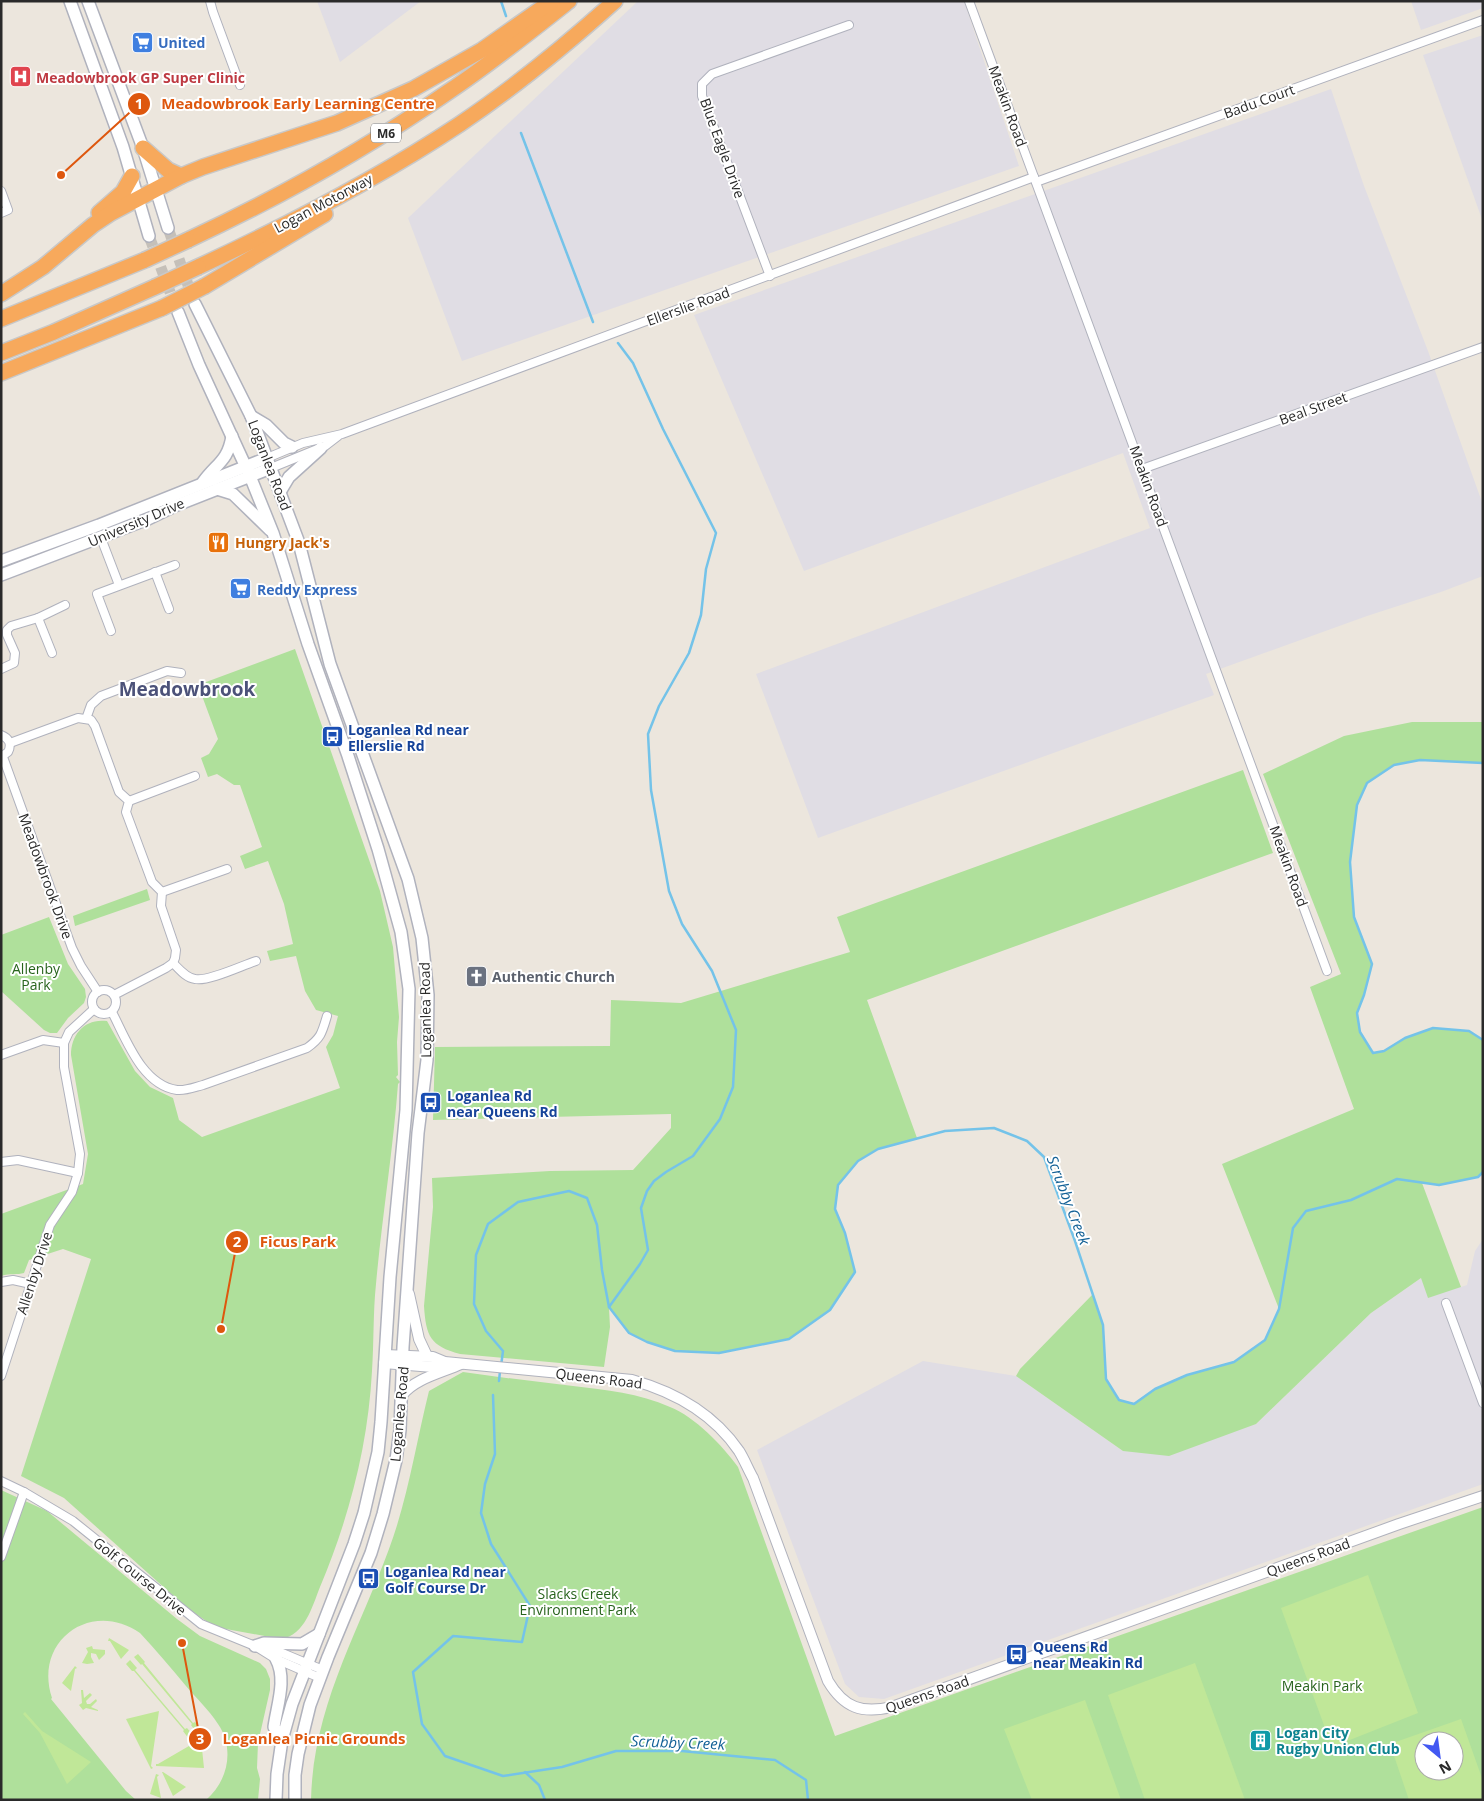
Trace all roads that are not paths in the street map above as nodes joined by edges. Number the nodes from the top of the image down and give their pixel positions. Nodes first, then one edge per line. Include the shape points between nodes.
1 (70, 1) edge
2 (88, 1) edge
3 (210, 1) edge
4 (552, 1) edge
5 (569, 1) edge
6 (614, 1) edge
7 (969, 1) edge
8 (1483, 20) edge
9 (848, 25) dead end
10 (240, 85) dead end
11 (143, 148) junction
12 (132, 176) junction
13 (181, 176) junction
14 (1035, 180) junction
15 (360, 184) junction
16 (157, 189) junction
17 (1, 191) edge
18 (139, 199) junction
19 (1, 213) edge
20 (93, 225) junction
21 (168, 228) tunnel mouth
22 (150, 236) tunnel mouth
23 (770, 276) junction
24 (1, 294) edge
25 (195, 304) tunnel mouth
26 (178, 312) tunnel mouth
27 (1, 319) edge
28 (1483, 347) edge
29 (1, 353) edge
30 (1, 373) edge
31 (251, 416) junction
32 (342, 434) junction
33 (232, 435) junction
34 (292, 447) junction
35 (321, 448) junction
36 (269, 463) junction
37 (1142, 469) junction
38 (248, 471) junction
39 (202, 483) junction
40 (218, 489) junction
41 (280, 492) junction
42 (273, 533) junction
43 (101, 538) junction
44 (1, 561) edge
45 (175, 565) dead end
46 (154, 572) junction
47 (1, 575) edge
48 (119, 585) junction
49 (65, 605) dead end
50 (169, 609) dead end
51 (38, 618) junction
52 (111, 631) dead end
53 (52, 653) dead end
54 (1, 669) edge
55 (181, 673) dead end
56 (86, 718) junction
57 (1, 735) edge
58 (10, 743) junction
59 (2, 757) edge
60 (195, 776) dead end
61 (129, 801) junction
62 (227, 869) dead end
63 (162, 892) junction
64 (256, 961) dead end
65 (173, 963) junction
66 (1327, 971) dead end
67 (98, 992) junction
68 (114, 995) junction
69 (94, 1009) junction
70 (112, 1012) junction
71 (326, 1016) dead end
72 (64, 1043) junction
73 (1, 1054) edge
74 (1, 1162) edge
75 (78, 1173) junction
76 (1, 1282) edge
77 (30, 1284) junction
78 (408, 1290) junction
79 (1446, 1303) dead end
80 (427, 1356) junction
81 (385, 1359) junction
82 (403, 1360) junction
83 (445, 1362) junction
84 (462, 1364) junction
85 (1, 1376) edge
86 (402, 1395) junction
87 (1483, 1403) edge
88 (1, 1481) edge
89 (24, 1492) junction
90 (1483, 1496) edge
91 (1, 1557) edge
92 (319, 1634) junction
93 (259, 1647) junction
94 (276, 1659) junction
95 (306, 1668) junction
96 (321, 1674) junction
97 (282, 1740) junction
98 (276, 1800) edge
99 (295, 1800) edge

1 - 12 main road
2 - 11 main road
3 - 10 street
4 - 13 highway via 482,50 413,89 336,123
5 - 27 highway, Logan Motorway / M6, bridge via 486,65 399,124 291,188 145,260
6 - 15 highway, Logan Motorway / M6 via 540,65 477,112
7 - 14 street, Meakin Road
8 - 14 street, Badu Court
9 - 23 street, Blue Eagle Drive via 712,74 702,84 702,96
11 - 13 highway via 168,170
11 - 16 main road
12 - 18 main road
12 - 20 highway via 122,192 98,214
13 - 16 highway
14 - 23 street, Ellerslie Road
14 - 37 street, Meakin Road
15 - 29 highway, Logan Motorway / M6, bridge via 198,267
15 - 30 highway, bridge via 334,208 205,286 162,308
16 - 18 highway
16 - 21 main road
17 - 19 street via 8,210
18 - 20 highway
18 - 22 main road
20 - 24 highway via 44,267
23 - 32 street, Ellerslie Road
25 - 31 main road, Loganlea Road
26 - 33 main road, Loganlea Road
28 - 37 street, Beal Street
31 - 34 main road
31 - 36 main road, Loganlea Road
32 - 34 street, Ellerslie Road
32 - 35 street, Ellerslie Road
33 - 38 main road, Loganlea Road
33 - 39 main road via 226,457
34 - 36 street, Ellerslie Road
35 - 36 street, Ellerslie Road
35 - 41 main road via 289,477
36 - 38 main road, University Drive
36 - 41 main road, Loganlea Road
37 - 66 street, Meakin Road
38 - 39 main road, University Drive
38 - 40 main road, University Drive
38 - 42 main road, Loganlea Road
39 - 44 main road, University Drive
40 - 42 main road via 233,494
40 - 43 main road, University Drive
41 - 78 main road, Loganlea Road via 299,543 330,664 406,871 422,938 429,1036 418,1133
42 - 81 main road, Loganlea Road via 375,840 406,960 408,1076
43 - 47 main road, University Drive
43 - 48 street
45 - 46 street
46 - 48 street
46 - 50 street
48 - 52 street via 97,594
49 - 51 street
51 - 53 street
51 - 54 street via 7,630 16,658 14,663
55 - 56 street via 167,671 101,696 91,705
56 - 58 street
56 - 61 street via 95,726 119,792
57 - 58 street
58 - 59 street, Meadowbrook Drive via 8,752
59 - 67 street, Meadowbrook Drive via 72,948
60 - 61 street
61 - 63 street via 126,812 152,882
62 - 63 street
63 - 65 street via 161,906 176,950
64 - 65 street via 205,979 186,975
65 - 68 street
67 - 68 street via 105,990
67 - 69 street via 92,1002
68 - 70 street via 117,1002
69 - 70 street via 104,1015
69 - 72 street via 69,1032
70 - 71 street via 142,1068 163,1085 177,1090 188,1090 307,1048 317,1041
72 - 73 street via 43,1040
72 - 75 street, Allenby Drive via 64,1067 80,1154
74 - 75 street via 18,1160
75 - 77 street, Allenby Drive via 72,1192 50,1225
76 - 77 street via 13,1280
77 - 85 street, Allenby Drive
78 - 80 street via 418,1335
78 - 82 main road, Loganlea Road
79 - 87 street
80 - 82 street, Queens Road
80 - 83 street, Queens Road
81 - 82 street, Queens Road
81 - 92 main road, Loganlea Road via 382,1422 373,1479 354,1544
82 - 83 street, Queens Road via 433,1367
82 - 86 main road, Loganlea Road
83 - 84 street, Queens Road
84 - 86 street via 417,1382
84 - 90 street, Queens Road via 632,1380 657,1387 704,1413 723,1430 753,1478 828,1682 844,1701 865,1710 892,1707
86 - 96 main road, Loganlea Road via 396,1460 384,1514 372,1553
88 - 89 street, Golf Course Drive
89 - 91 street
89 - 93 street, Golf Course Drive via 73,1521 201,1624
92 - 93 main road via 302,1644 264,1643
92 - 95 main road, Loganlea Road
93 - 94 street, Golf Course Drive
93 - 95 street, Golf Course Drive via 275,1650
94 - 95 street, Golf Course Drive
94 - 97 main road via 281,1674 274,1727
95 - 96 street, Golf Course Drive
95 - 97 main road, Loganlea Road
96 - 99 main road, Loganlea Road via 303,1730 295,1774
97 - 98 main road, Loganlea Road

